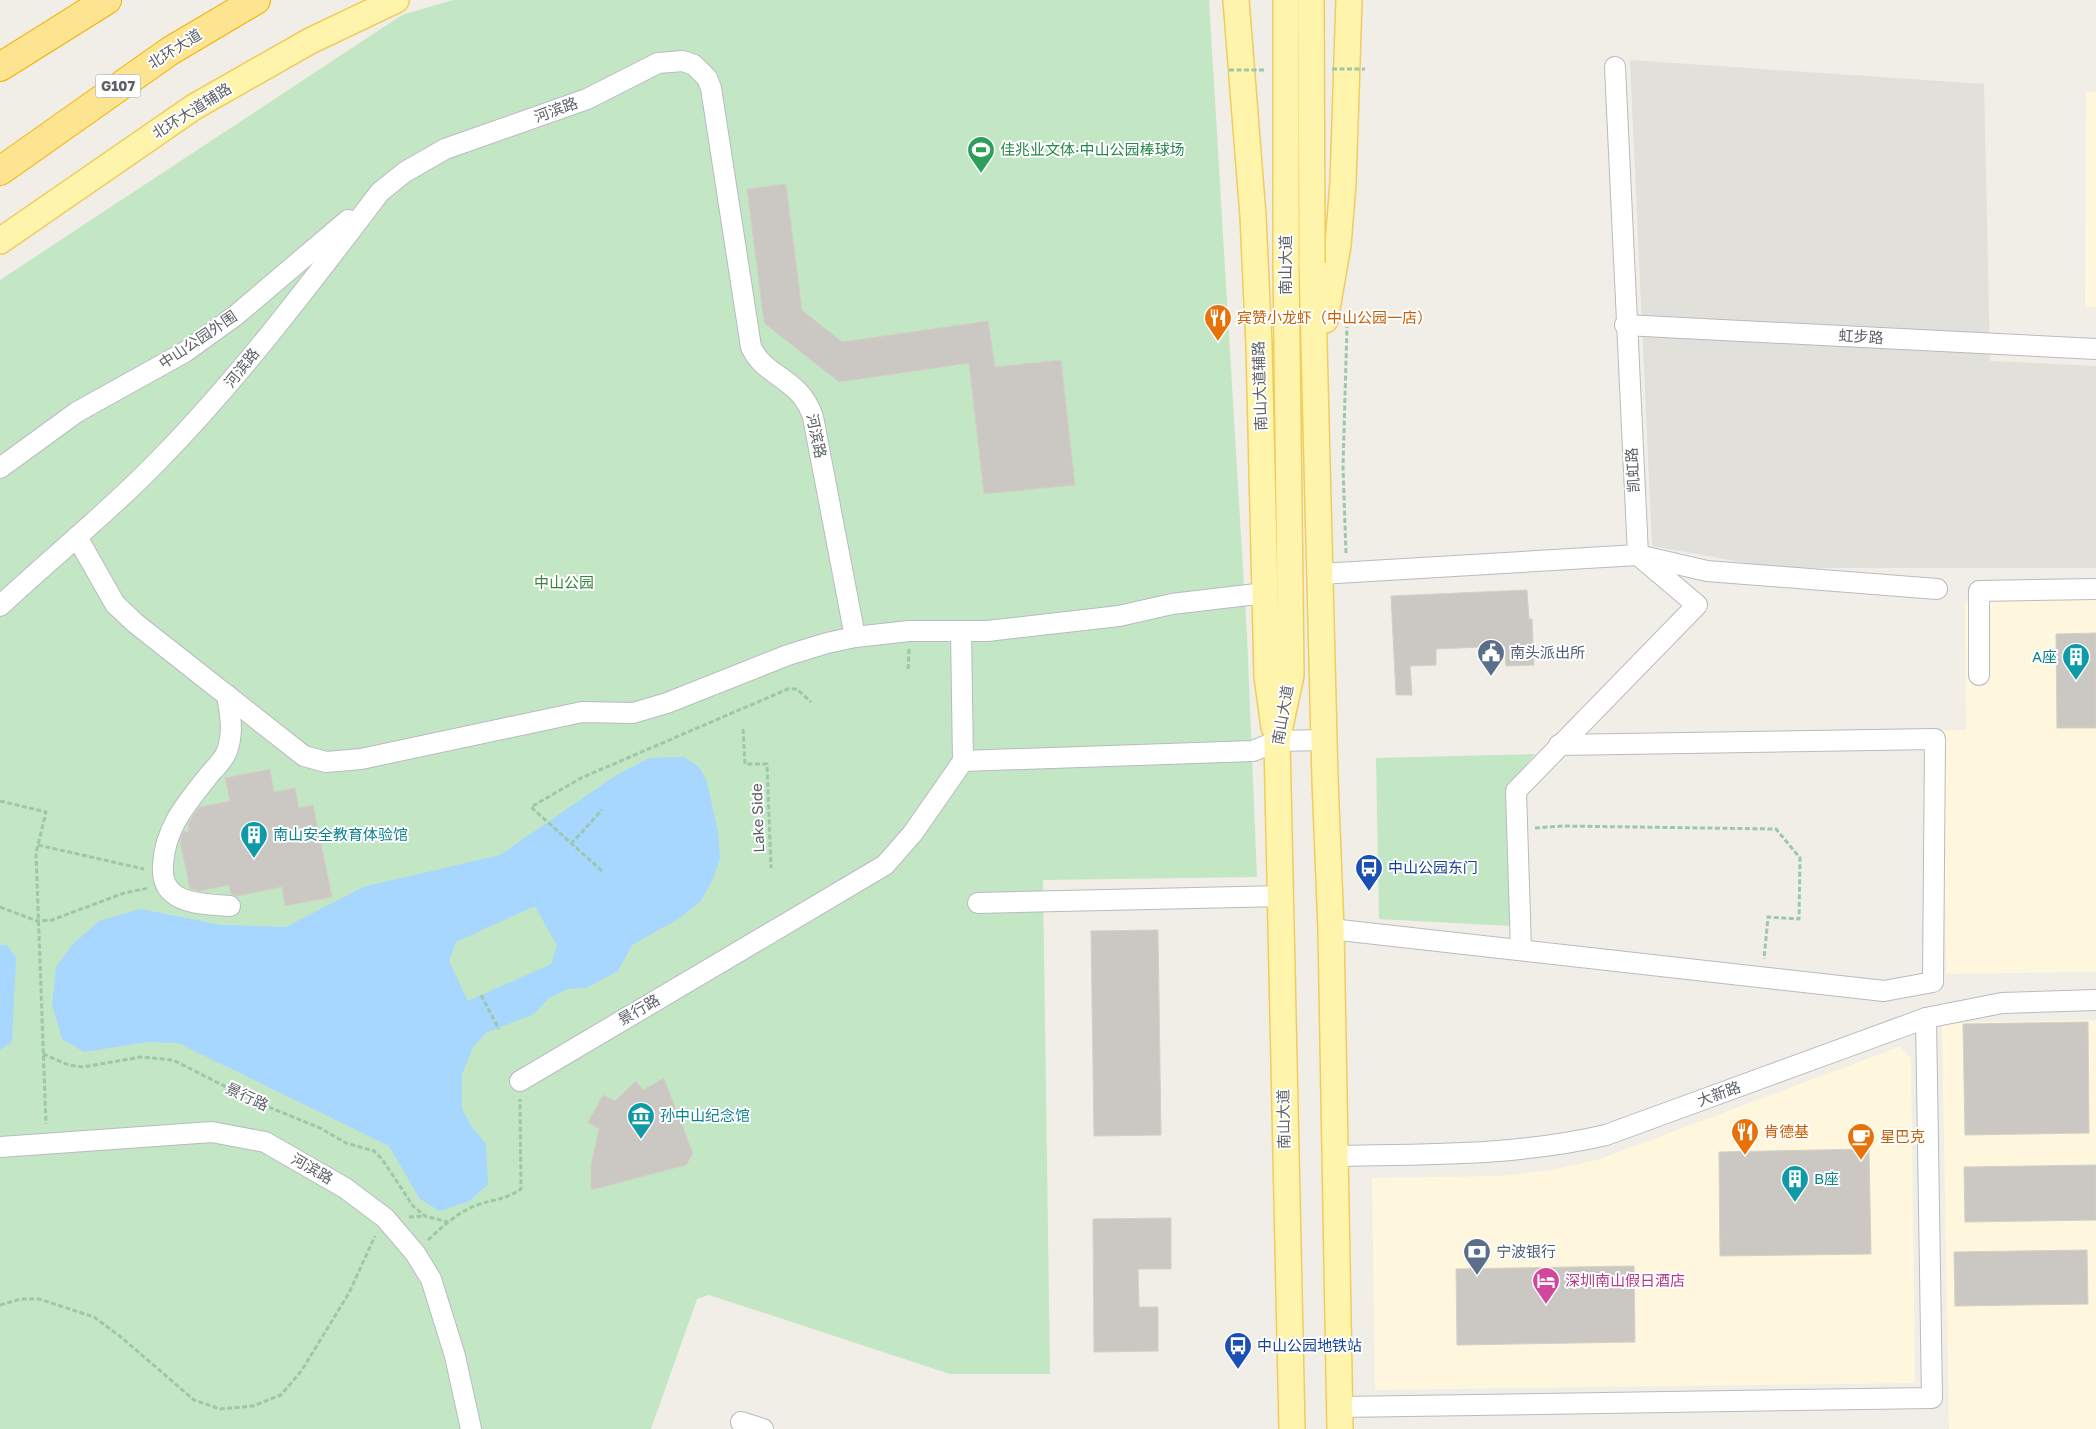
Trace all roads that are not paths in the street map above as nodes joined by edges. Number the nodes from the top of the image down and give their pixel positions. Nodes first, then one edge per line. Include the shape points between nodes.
1 (107, 0) edge
2 (275, 0) edge
3 (396, 0) edge
4 (1236, 0) edge
5 (1286, 0) edge
6 (1311, 0) edge
7 (1349, 0) edge
8 (249, 4) edge
9 (0, 67) edge
10 (1615, 67) dead end
11 (0, 171) edge
12 (380, 192) junction
13 (0, 241) edge
14 (1625, 325) junction
15 (2096, 349) edge
16 (1315, 376) junction
17 (1287, 377) junction
18 (0, 468) edge
19 (76, 537) junction
20 (1638, 555) junction
21 (1320, 574) junction
22 (1937, 589) dead end
23 (2096, 589) edge
24 (1264, 593) junction
25 (0, 606) edge
26 (960, 631) junction
27 (855, 637) junction
28 (1979, 675) dead end
29 (227, 695) junction
30 (1324, 740) junction
31 (1276, 741) junction
32 (1559, 745) junction
33 (963, 761) junction
34 (1278, 896) junction
35 (978, 903) dead end
36 (230, 906) dead end
37 (1331, 929) junction
38 (1521, 950) junction
39 (2096, 1000) edge
40 (1926, 1018) junction
41 (520, 1081) road end
42 (0, 1147) edge
43 (1335, 1156) junction
44 (1340, 1418) edge
45 (741, 1422) dead end
46 (471, 1429) edge
47 (763, 1429) edge
48 (1292, 1429) edge

1 - 9 highway
2 - 8 highway, 北环大道
3 - 13 main road, 北环大道辅路 via 310,41 194,107
4 - 24 main road, 南山大道辅路 via 1259,346
5 - 17 main road, 南山大道, bridge
6 - 16 main road, 南山大道, bridge
7 - 16 main road via 1338,244
8 - 11 highway, 北环大道 / G107 via 170,51
10 - 14 street, 凯虹路
12 - 18 street, 中山公园外围 via 235,316 184,352 77,412
12 - 19 street, 河滨路 via 229,385 158,461
12 - 27 street, 河滨路 via 405,172 445,149 587,99 658,63 683,61 701,70 711,88 751,347 761,362 800,392 809,407
14 - 15 street, 虹步路
14 - 20 street, 凯虹路
16 - 17 main road
16 - 21 main road, 南山大道
17 - 31 main road, 南山大道 via 1291,675
19 - 25 street, 河滨路
19 - 29 street via 115,604
20 - 21 street
20 - 22 street via 1707,572
20 - 32 street via 1697,605
21 - 30 main road, 南山大道
23 - 28 street via 1979,590
24 - 26 street via 1172,604 1119,616 987,631
24 - 31 main road, 南山大道辅路 via 1267,676
26 - 27 street via 909,631
26 - 33 street
27 - 29 street via 788,655 667,703 633,713 582,712 361,759 326,762 304,756
29 - 36 street via 232,730 227,753 176,817 167,838 164,879 173,896 194,903
30 - 31 street
30 - 37 main road, 南山大道
31 - 33 street via 1252,751
31 - 34 main road, 南山大道
32 - 38 street via 1516,791
32 - 38 street via 1935,738 1933,982 1884,991
33 - 41 street, 景行路 via 885,866
34 - 35 street
34 - 48 main road, 南山大道
37 - 38 street
37 - 43 main road, 南山大道
39 - 40 street, 大新路 via 2002,1003
40 - 43 street, 大新路 via 1606,1135 1526,1150
40 - 44 street via 1932,1398
42 - 46 street, 河滨路 via 212,1132 265,1142 345,1188 385,1218 415,1252 431,1279 444,1317
43 - 44 main road, 南山大道
45 - 47 street

